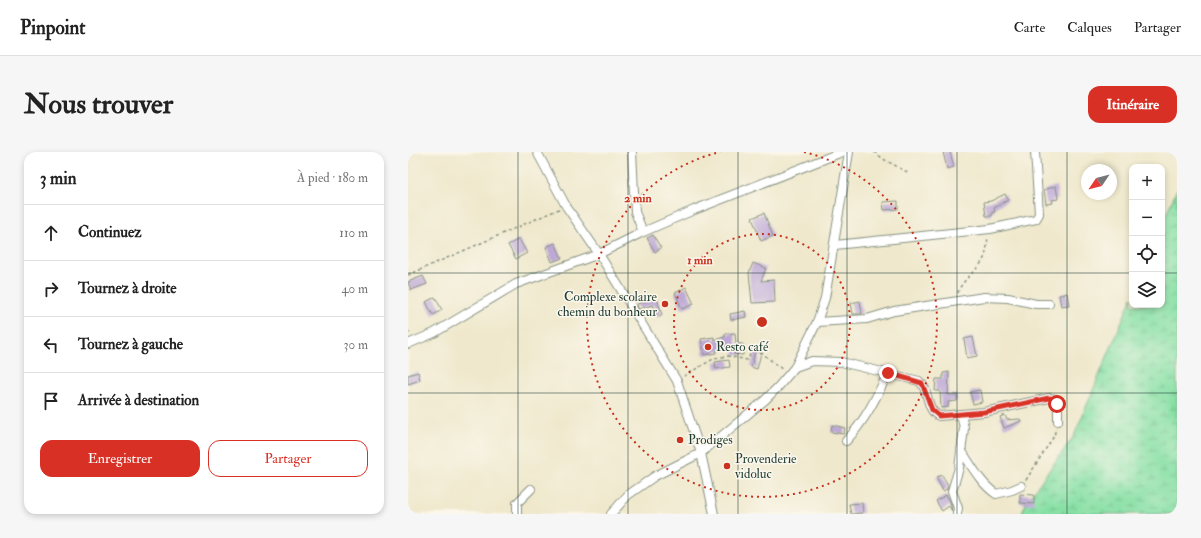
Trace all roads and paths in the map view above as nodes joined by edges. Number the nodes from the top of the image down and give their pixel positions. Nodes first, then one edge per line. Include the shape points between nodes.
1 (537, 152) edge
2 (632, 152) edge
3 (842, 152) edge
4 (849, 152) edge
5 (874, 152) edge
6 (1035, 152) edge
7 (909, 173) dead end
8 (566, 206) junction
9 (990, 229) junction
10 (643, 232) junction
11 (835, 245) junction
12 (599, 254) junction
13 (408, 275) edge
14 (956, 302) junction
15 (1049, 304) dead end
16 (817, 322) junction
17 (408, 344) edge
18 (795, 367) junction
19 (888, 373) junction
20 (788, 375) junction
21 (677, 381) junction
22 (961, 414) junction
23 (1058, 421) joint
24 (846, 441) dead end
25 (961, 450) junction
26 (701, 453) junction
27 (1021, 486) joint
28 (531, 489) dead end
29 (517, 514) edge
30 (611, 514) edge
31 (714, 514) edge
32 (957, 514) edge

1 - 8 street
2 - 10 street via 634,212
3 - 10 street
4 - 11 street
5 - 7 path
6 - 9 street via 1038,217
8 - 12 street
8 - 13 path
9 - 11 street
9 - 14 path via 985,256 972,275 959,287
10 - 12 street
11 - 16 street via 825,298
12 - 17 street via 516,284 434,333
12 - 21 street
14 - 15 street via 996,297
14 - 16 street via 894,311 867,319
16 - 18 street
18 - 19 street via 812,361 841,362
18 - 20 street
19 - 22 street via 922,383 935,414
19 - 24 street via 867,413
20 - 21 path via 754,348 747,360 729,356 715,358
20 - 26 street via 765,400
21 - 26 street
22 - 23 street via 984,412 1049,398 1055,399 1057,404
22 - 25 street via 964,428
23 - 27 path via 1054,436 1033,472
25 - 27 street via 980,479 996,494
25 - 32 street via 952,491 958,508
26 - 30 street via 655,476 628,495
26 - 31 street
28 - 29 street via 517,502

